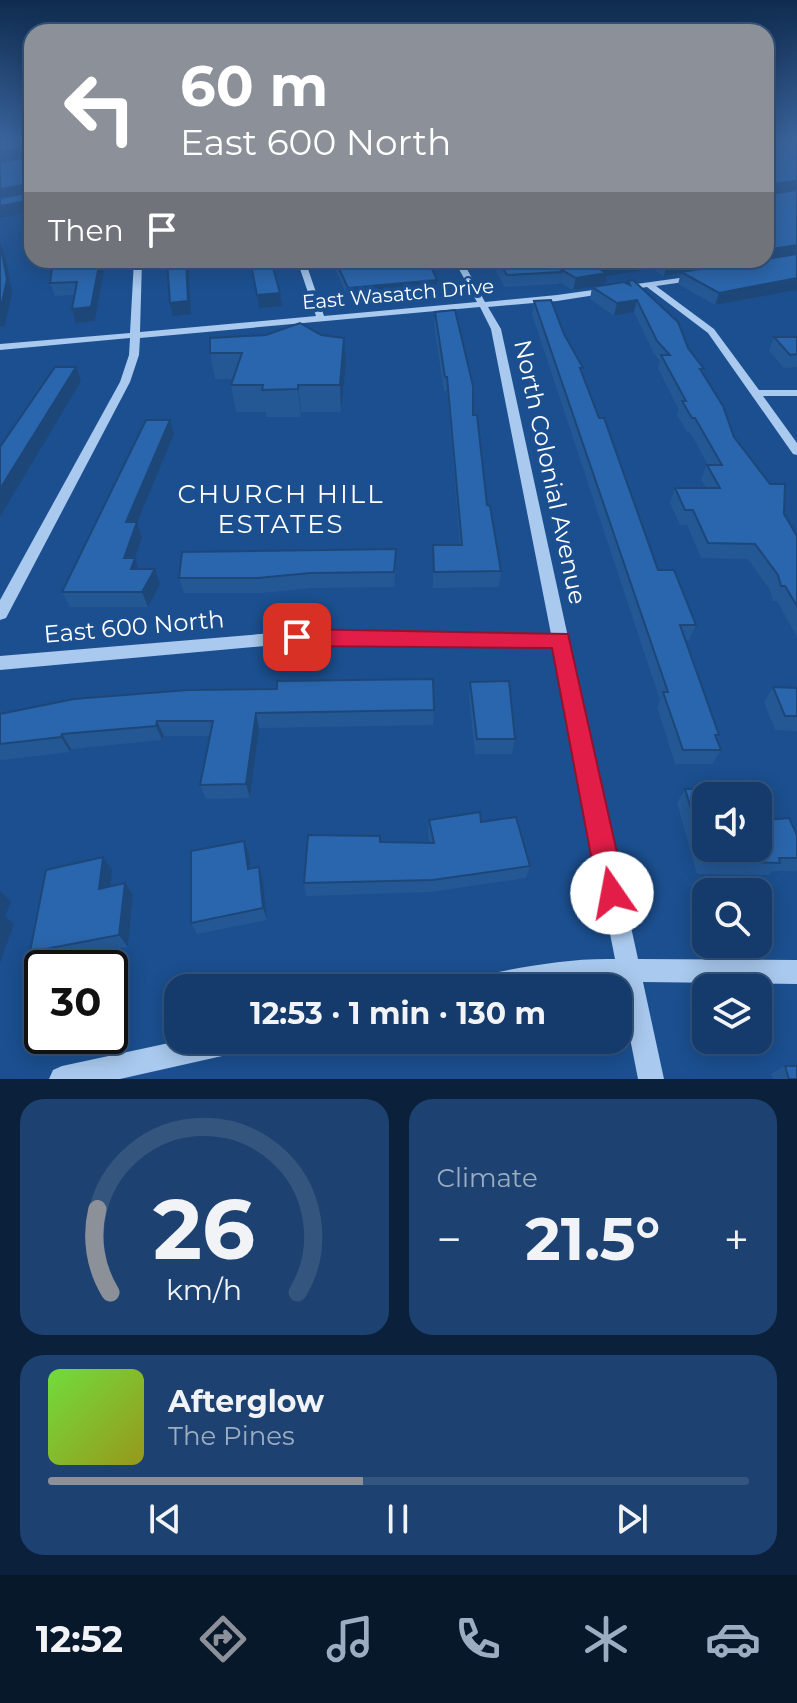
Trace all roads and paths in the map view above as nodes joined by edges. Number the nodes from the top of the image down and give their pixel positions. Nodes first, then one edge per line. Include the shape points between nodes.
1 (138, 268) edge
2 (304, 268) edge
3 (463, 268) edge
4 (709, 275) edge
5 (649, 285) junction
6 (484, 304) junction
7 (321, 319) junction
8 (135, 335) junction
9 (0, 347) edge
10 (757, 393) junction
11 (797, 393) edge
12 (797, 451) edge
13 (0, 614) edge
14 (561, 640) junction
15 (0, 663) edge
16 (629, 971) junction
17 (797, 972) edge
18 (550, 974) edge
19 (184, 1054) edge
20 (99, 1075) edge
21 (62, 1079) edge
22 (651, 1079) edge

1 - 8 street
2 - 7 street
3 - 6 street, North Colonial Avenue
4 - 5 street, East Wasatch Drive
5 - 6 street, East Wasatch Drive
5 - 10 street via 711,331
6 - 7 street, East Wasatch Drive
6 - 14 street, North Colonial Avenue via 496,329
7 - 8 street, East Wasatch Drive
8 - 9 street, East Wasatch Drive
8 - 13 street via 125,382
10 - 11 street
10 - 12 street
14 - 15 street, East 600 North via 297,637
14 - 16 street, North Colonial Avenue
16 - 17 street
16 - 18 street
16 - 22 street, North Colonial Avenue
19 - 20 street
20 - 21 street

